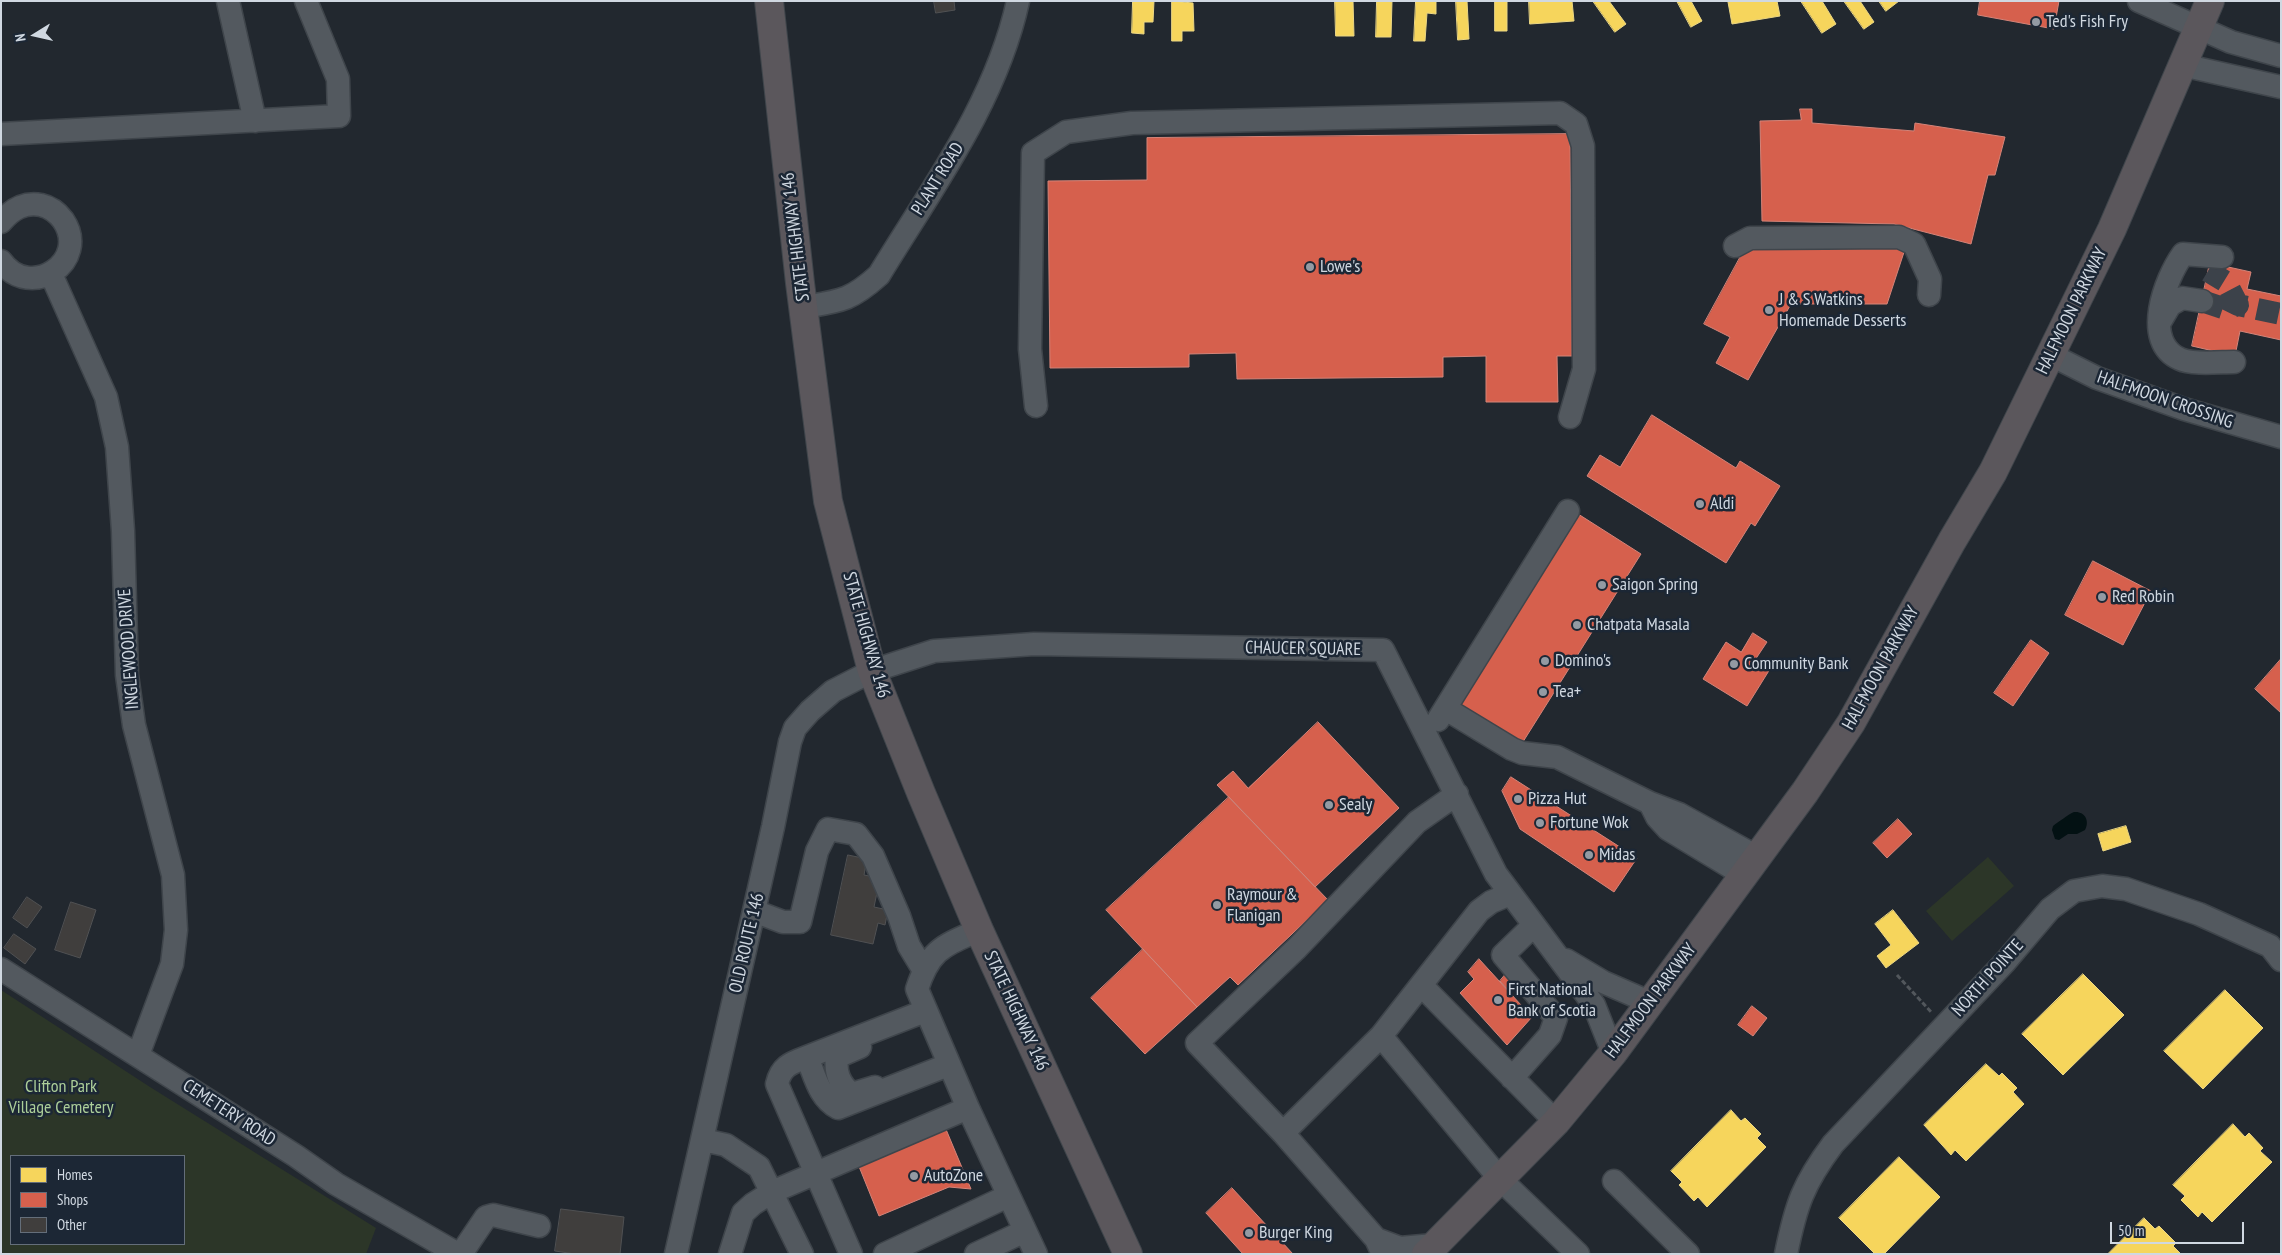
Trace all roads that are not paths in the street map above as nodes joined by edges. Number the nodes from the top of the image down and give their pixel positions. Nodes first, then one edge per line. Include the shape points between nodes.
1 (228, 1) edge
2 (306, 1) edge
3 (769, 1) edge
4 (1018, 1) edge
5 (2138, 1) edge
6 (2210, 1) edge
7 (2199, 28) junction
8 (2281, 56) edge
9 (2182, 65) junction
10 (2281, 87) edge
11 (255, 121) junction
12 (1, 134) edge
13 (1, 222) edge
14 (1735, 246) dead end
15 (1, 261) edge
16 (51, 274) junction
17 (2209, 279) junction
18 (1929, 295) dead end
19 (804, 307) junction
20 (2158, 325) junction
21 (2051, 355) junction
22 (2234, 362) dead end
23 (1036, 406) dead end
24 (1570, 418) dead end
25 (2281, 437) edge
26 (1568, 510) dead end
27 (872, 671) junction
28 (1446, 709) junction
29 (1427, 736) junction
30 (1457, 794) junction
31 (1751, 866) junction
32 (1510, 894) junction
33 (754, 911) junction
34 (1534, 926) junction
35 (979, 930) junction
36 (1559, 956) junction
37 (2281, 960) edge
38 (1, 969) edge
39 (923, 969) junction
40 (1421, 985) junction
41 (1649, 1002) junction
42 (919, 1013) junction
43 (1381, 1036) junction
44 (1613, 1054) junction
45 (138, 1055) junction
46 (807, 1057) junction
47 (942, 1068) junction
48 (1512, 1078) junction
49 (968, 1108) junction
50 (1556, 1122) junction
51 (1283, 1133) junction
52 (702, 1140) junction
53 (815, 1173) junction
54 (1500, 1179) junction
55 (1614, 1182) dead end
56 (772, 1192) junction
57 (1008, 1196) junction
58 (539, 1226) dead end
59 (1025, 1231) junction
60 (1379, 1246) edge
61 (1430, 1250) edge
62 (460, 1254) edge
63 (676, 1254) edge
64 (730, 1254) edge
65 (802, 1254) edge
66 (851, 1254) edge
67 (885, 1254) edge
68 (976, 1254) edge
69 (1036, 1254) edge
70 (1128, 1254) edge
71 (1578, 1254) edge
72 (1688, 1254) edge
73 (1786, 1254) edge

1 - 11 street
2 - 11 street via 338,79 339,116
3 - 19 main road, STATE HIGHWAY 146
4 - 19 street, PLANT ROAD via 996,74 964,138 879,275 861,292 842,300
5 - 7 street
6 - 7 main road, HALFMOON PARKWAY
7 - 8 street via 2231,42
7 - 9 main road, HALFMOON PARKWAY
9 - 10 street
9 - 21 main road, HALFMOON PARKWAY via 2112,229
11 - 12 street
13 - 16 street via 20,206 34,204 59,214 70,239 62,265
14 - 18 street via 1750,238 1899,237 1914,244 1930,279
15 - 16 street via 12,272 25,278
16 - 45 street, INGLEWOOD DRIVE via 106,397 117,446 127,675 134,726 173,875 176,930 172,964
17 - 20 street via 2170,305
17 - 20 street via 2185,269 2179,273 2168,291
17 - 20 street via 2183,254 2174,266
19 - 27 main road, STATE HIGHWAY 146 via 828,501
20 - 22 street via 2170,353 2182,360
21 - 25 street, HALFMOON CROSSING via 2106,381 2184,409
21 - 31 main road, HALFMOON PARKWAY via 1993,472 1850,723
23 - 24 street via 1030,349 1033,153 1066,132 1132,123 1560,113 1576,124 1582,146 1584,368
26 - 28 street
27 - 29 street, CHAUCER SQUARE via 934,651 1034,644 1383,650
27 - 33 street, OLD ROUTE 146 via 833,691 795,728
27 - 35 main road, STATE HIGHWAY 146
28 - 29 street
28 - 31 street via 1512,749 1557,757 1650,804 1679,814
29 - 30 street, CHAUCER SQUARE
30 - 32 street, CHAUCER SQUARE via 1496,874
30 - 51 street via 1417,822 1297,948 1197,1043
31 - 41 main road, HALFMOON PARKWAY
32 - 34 street, CHAUCER SQUARE
32 - 40 street via 1479,911
33 - 39 street via 784,922 800,922 817,851 828,829 856,834 873,856 909,946
33 - 52 street, OLD ROUTE 146
34 - 36 street, CHAUCER SQUARE
34 - 48 street via 1503,955 1556,1018 1550,1035
35 - 39 street via 942,946
35 - 70 main road, STATE HIGHWAY 146
36 - 41 street, CHAUCER SQUARE via 1603,982
36 - 44 street, CHAUCER SQUARE via 1594,1005
37 - 73 street, NORTH POINTE via 2270,946 2199,914 2135,892 2102,886 2074,891 2050,909 2005,962 1833,1144 1801,1195
38 - 45 street, CEMETERY ROAD
39 - 42 street via 917,989
40 - 43 street
40 - 48 street
41 - 44 main road, HALFMOON PARKWAY
42 - 46 street
42 - 47 street
42 - 47 street via 905,1028 838,1057 839,1079 852,1094 924,1067
43 - 51 street
43 - 54 street
44 - 50 main road, HALFMOON PARKWAY
45 - 62 street, CEMETERY ROAD via 336,1184
46 - 47 street via 823,1096 838,1108
46 - 53 street via 782,1069 778,1084
47 - 49 street
48 - 50 street
49 - 53 street
49 - 57 street
50 - 54 main road, HALFMOON PARKWAY
51 - 60 street
52 - 56 street via 726,1146 758,1167
52 - 63 street, OLD ROUTE 146
53 - 56 street
53 - 66 street
54 - 61 main road, HALFMOON PARKWAY
54 - 71 street
55 - 72 street
56 - 64 street via 743,1213
56 - 65 street
57 - 59 street
57 - 67 street
58 - 62 street via 493,1215 486,1217
59 - 68 street
59 - 69 street
60 - 61 street

